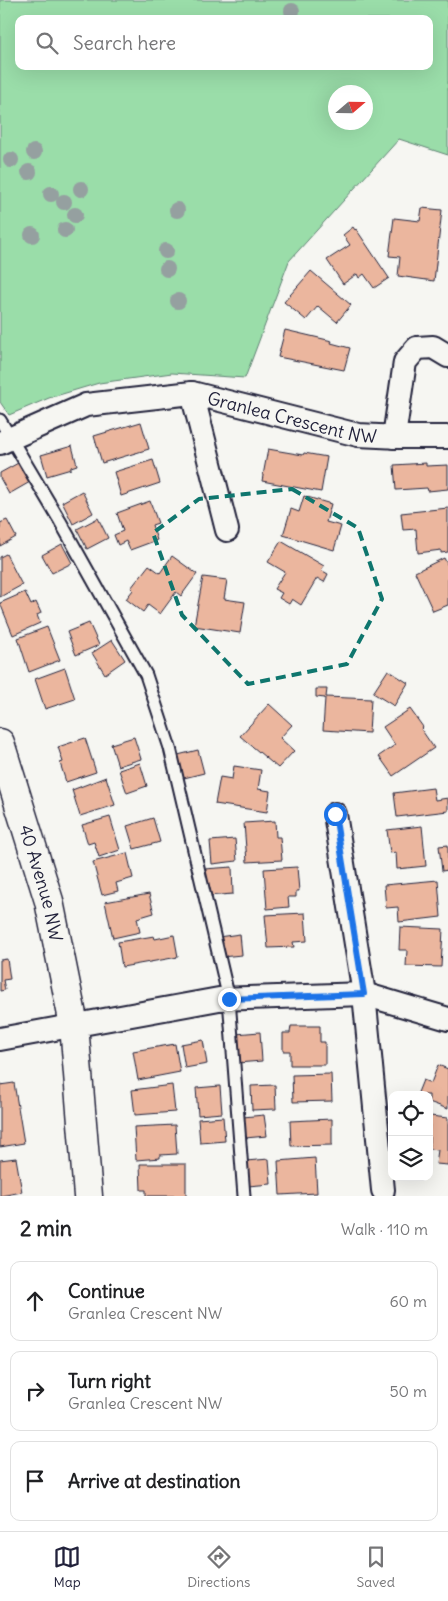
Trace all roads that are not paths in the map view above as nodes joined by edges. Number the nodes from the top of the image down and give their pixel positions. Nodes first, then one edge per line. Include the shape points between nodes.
1 (448, 356) edge
2 (192, 393) junction
3 (4, 434) edge
4 (448, 436) edge
5 (394, 437) junction
6 (227, 530) dead end
7 (0, 743) edge
8 (335, 814) dead end
9 (364, 994) junction
10 (229, 999) junction
11 (448, 1019) edge
12 (74, 1025) junction
13 (0, 1039) edge
14 (383, 1190) dead end
15 (88, 1196) edge
16 (244, 1196) edge

1 - 5 street, Granlea Crescent NW via 433,347 417,348 405,362
2 - 3 street, Granlea Crescent NW via 86,406
2 - 5 street, Granlea Crescent NW via 358,435
2 - 6 street, Granlea Crescent NW
3 - 10 lane via 146,675 170,748
4 - 5 street, Granlea Crescent NW
7 - 12 street, 40 Avenue NW via 49,901
8 - 9 street
9 - 10 street
9 - 11 street
9 - 14 street
10 - 12 street
10 - 16 lane
12 - 13 street
12 - 15 street, 40 Avenue NW

